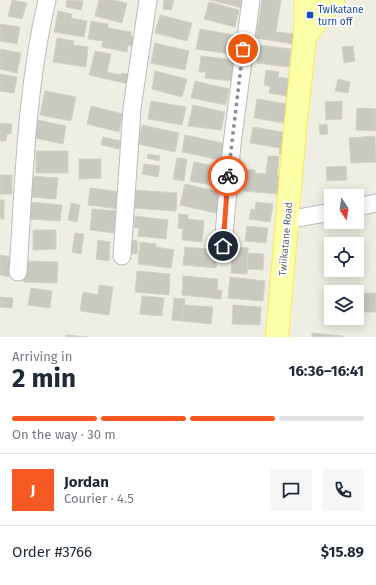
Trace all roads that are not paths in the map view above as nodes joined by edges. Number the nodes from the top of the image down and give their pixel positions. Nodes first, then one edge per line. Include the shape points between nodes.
1 (47, 0) edge
2 (148, 0) edge
3 (251, 0) edge
4 (306, 0) edge
5 (333, 0) edge
6 (305, 36) junction
7 (376, 203) edge
8 (364, 205) edge
9 (324, 213) edge
10 (286, 220) junction
11 (223, 246) dead end
12 (122, 256) dead end
13 (18, 272) dead end
14 (276, 337) edge

1 - 13 street via 31,94
2 - 12 street via 132,108
3 - 11 street via 232,144
4 - 6 main road, Twiikatane Road
5 - 6 main road
6 - 10 main road, Twiikatane Road
7 - 8 street
9 - 10 street
10 - 14 main road, Twiikatane Road

